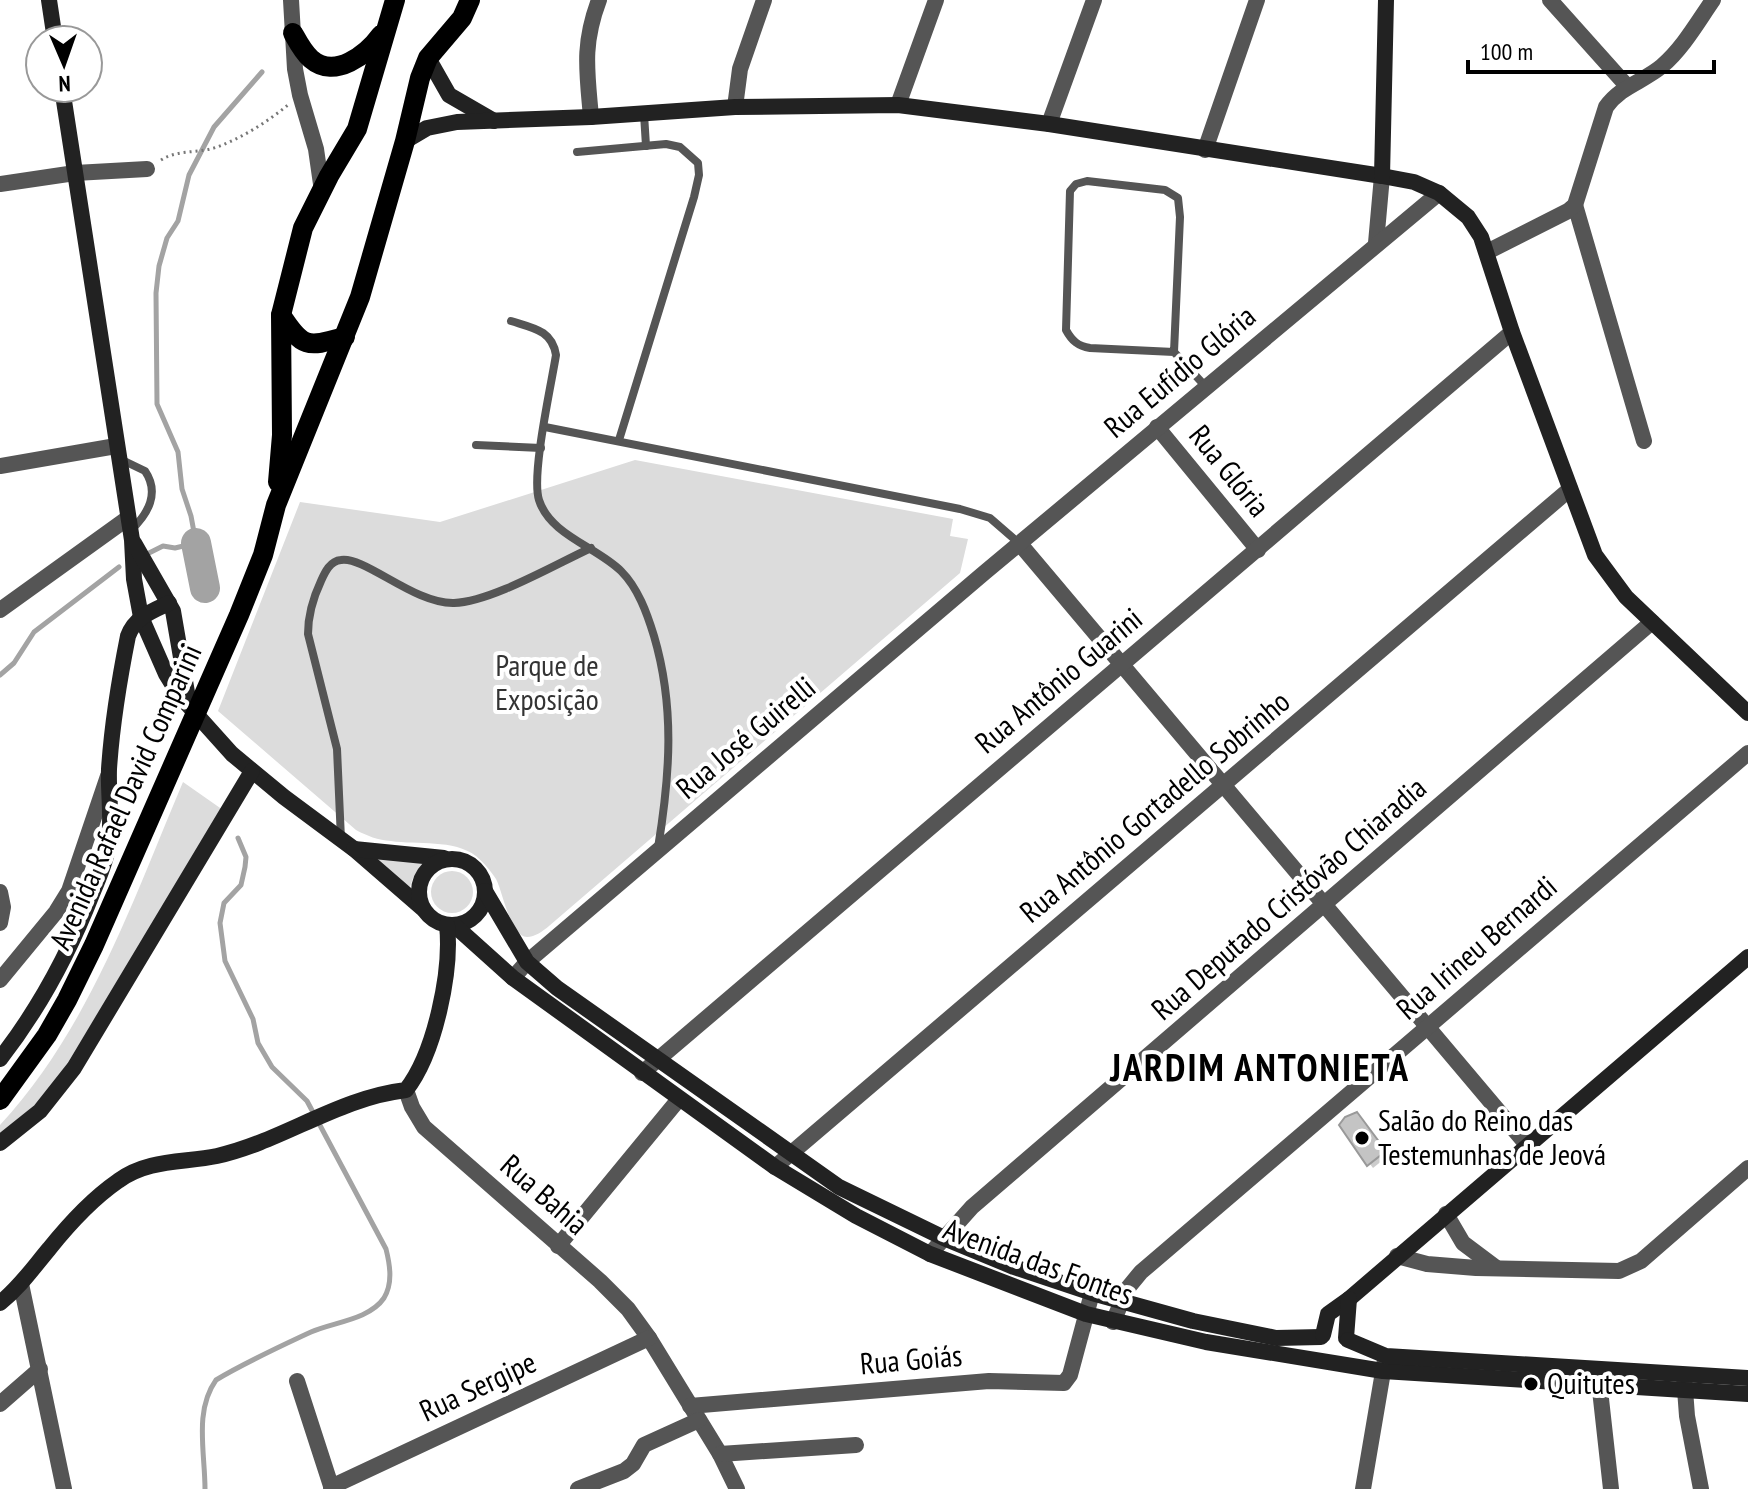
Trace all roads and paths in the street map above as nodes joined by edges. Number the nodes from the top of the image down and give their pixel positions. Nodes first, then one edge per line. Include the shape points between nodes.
1 (49, 0) edge
2 (291, 0) edge
3 (395, 0) edge
4 (470, 0) edge
5 (599, 0) edge
6 (764, 0) edge
7 (936, 0) edge
8 (1094, 0) edge
9 (1257, 0) edge
10 (1386, 0) edge
11 (1550, 0) edge
12 (1713, 0) edge
13 (53, 24) edge
14 (386, 28) junction
15 (293, 33) junction
16 (428, 58) junction
17 (1627, 86) junction
18 (300, 95) junction
19 (64, 104) edge
20 (898, 105) junction
21 (735, 107) junction
22 (644, 114) junction
23 (591, 117) junction
24 (495, 122) junction
25 (1049, 124) junction
26 (405, 141) junction
27 (646, 146) junction
28 (1205, 150) junction
29 (577, 152) dead end
30 (147, 169) joint
31 (75, 173) junction
32 (1382, 176) junction
33 (0, 184) edge
34 (322, 191) junction
35 (1439, 193) junction
36 (1575, 205) junction
37 (1376, 243) junction
38 (1487, 252) junction
39 (281, 315) junction
40 (511, 321) dead end
41 (1512, 332) junction
42 (345, 337) junction
43 (1174, 352) junction
44 (1206, 387) junction
45 (545, 427) junction
46 (1157, 427) junction
47 (619, 440) junction
48 (1644, 441) dead end
49 (476, 445) dead end
50 (541, 448) junction
51 (117, 452) junction
52 (0, 466) edge
53 (1570, 489) junction
54 (276, 505) junction
55 (130, 530) junction
56 (1020, 544) junction
57 (591, 548) junction
58 (1258, 550) junction
59 (169, 603) junction
60 (0, 610) edge
61 (141, 617) junction
62 (1652, 622) junction
63 (178, 635) junction
64 (153, 645) junction
65 (1121, 665) junction
66 (189, 706) junction
67 (1748, 713) edge
68 (1748, 753) edge
69 (252, 771) junction
70 (109, 775) junction
71 (1223, 785) junction
72 (348, 844) junction
73 (658, 848) junction
74 (453, 859) junction
75 (485, 891) junction
76 (0, 892) edge
77 (1325, 906) junction
78 (422, 908) junction
79 (0, 923) edge
80 (451, 925) junction
81 (1748, 957) edge
82 (527, 962) junction
83 (513, 978) junction
84 (0, 980) edge
85 (1428, 1027) junction
86 (0, 1059) edge
87 (657, 1060) junction
88 (642, 1073) junction
89 (406, 1090) junction
90 (679, 1099) junction
91 (0, 1100) edge
92 (0, 1143) edge
93 (1528, 1146) junction
94 (791, 1154) junction
95 (775, 1167) junction
96 (1748, 1168) edge
97 (1446, 1214) junction
98 (944, 1238) junction
99 (558, 1246) junction
100 (930, 1254) junction
101 (1397, 1256) junction
102 (1496, 1267) junction
103 (21, 1284) junction
104 (1092, 1293) junction
105 (1349, 1299) junction
106 (1120, 1302) junction
107 (0, 1303) edge
108 (1086, 1314) junction
109 (1113, 1322) junction
110 (1322, 1336) junction
111 (649, 1338) junction
112 (1347, 1339) junction
113 (1331, 1364) junction
114 (1384, 1364) junction
115 (40, 1369) junction
116 (1598, 1378) junction
117 (1748, 1378) edge
118 (297, 1381) dead end
119 (1685, 1382) junction
120 (1748, 1394) edge
121 (0, 1404) edge
122 (694, 1413) junction
123 (856, 1445) dead end
124 (720, 1454) junction
125 (331, 1488) edge
126 (64, 1489) edge
127 (578, 1489) edge
128 (737, 1489) edge
129 (1363, 1489) edge
130 (1611, 1489) edge
131 (1701, 1489) edge

1 - 13 main road
2 - 15 street
3 - 14 main road, Avenida Rafael David Comparini
4 - 16 main road, Avenida Rafael David Comparini via 462,18
5 - 23 street via 586,44
6 - 21 street via 740,69
7 - 20 street
8 - 25 street
9 - 28 street
10 - 32 main road
11 - 17 street
12 - 17 street via 1677,52
14 - 15 main road via 356,60 326,66 313,61
14 - 34 main road, Avenida Rafael David Comparini via 357,129
15 - 18 street
16 - 24 main road via 449,95
16 - 26 main road, Avenida Rafael David Comparini
17 - 36 street via 1606,107
18 - 30 path via 271,119 214,148 171,154
18 - 34 street
19 - 31 main road
20 - 21 main road
20 - 25 main road
21 - 22 main road
22 - 23 main road
22 - 27 lane
23 - 24 main road
24 - 26 main road via 440,125
25 - 28 main road
26 - 42 main road, Avenida Rafael David Comparini
27 - 29 lane
27 - 47 lane via 680,147 698,163 699,175
28 - 32 main road
30 - 31 street
31 - 33 street
31 - 51 main road
32 - 35 main road
32 - 37 street
34 - 39 main road, Avenida Rafael David Comparini via 303,228
35 - 37 street, Rua Eufídio Glória
35 - 38 main road via 1468,217
36 - 38 street
36 - 48 street
37 - 44 street, Rua Eufídio Glória
38 - 41 main road
39 - 42 main road via 295,337 309,345
39 - 54 main road, Avenida Rafael David Comparini via 282,435
40 - 45 lane via 541,330 554,344
41 - 53 main road
41 - 58 street, Rua Antônio Guarini
42 - 54 main road, Avenida Rafael David Comparini
43 - 43 lane via 1090,348 1070,337 1070,191 1076,184 1165,190 1178,198
43 - 44 lane
44 - 46 street, Rua Eufídio Glória
45 - 47 lane
45 - 50 lane
46 - 56 street, Rua Eufídio Glória
46 - 58 street, Rua Glória
47 - 56 lane via 978,514
49 - 50 lane
50 - 57 lane via 536,481 540,504 552,522
51 - 52 street
51 - 55 main road
51 - 55 lane via 145,471 152,488 146,515
53 - 62 main road via 1595,555
53 - 71 street, Rua Antônio Gortadello Sobrinho
54 - 91 main road, Avenida Rafael David Comparini via 263,555 218,664 94,945 47,1035
55 - 59 main road
55 - 60 street
55 - 61 main road, Avenida das Fontes
56 - 65 street
56 - 73 street, Rua José Guirelli
57 - 72 lane via 489,595 454,603 410,592 354,561 331,564 316,591 308,634 337,749
57 - 73 lane via 636,590 660,657 670,740
58 - 65 street, Rua Antônio Guarini
59 - 61 main road
59 - 63 main road
61 - 64 main road, Avenida das Fontes
61 - 70 main road via 128,636 114,704
62 - 67 main road
62 - 77 street, Rua Deputado Cristóvão Chiaradia
63 - 64 main road
63 - 66 main road
64 - 66 main road, Avenida das Fontes
65 - 71 street
65 - 87 street, Rua Antônio Guarini
66 - 69 main road, Avenida das Fontes
68 - 85 street, Rua Irineu Bernardi
69 - 72 main road, Avenida das Fontes
69 - 92 main road via 74,1068 40,1111
70 - 84 street via 69,891
70 - 86 main road via 111,829 100,874 64,958
71 - 77 street
71 - 94 street, Rua Antônio Gortadello Sobrinho
72 - 74 main road, Avenida das Fontes
72 - 78 main road, Avenida das Fontes
73 - 82 street, Rua José Guirelli
74 - 75 main road, Avenida das Fontes via 479,873
74 - 78 main road via 426,871 418,889
75 - 80 main road via 473,918
75 - 82 main road, Avenida das Fontes
76 - 79 street
77 - 85 street
77 - 98 street, Rua Deputado Cristóvão Chiaradia via 972,1207
78 - 80 main road, Avenida das Fontes via 437,922
80 - 83 main road, Avenida das Fontes
80 - 89 main road via 428,1052
81 - 93 main road
82 - 83 street, Rua José Guirelli
82 - 87 main road, Avenida das Fontes
83 - 88 main road, Avenida das Fontes
85 - 93 street
85 - 106 street, Rua Irineu Bernardi via 1141,1272
87 - 88 street, Rua Antônio Guarini
87 - 94 main road, Avenida das Fontes
88 - 90 main road, Avenida das Fontes
89 - 99 street, Rua Bahia via 424,1127
89 - 103 main road via 352,1101 216,1156 136,1170 82,1212
90 - 95 main road, Avenida das Fontes
90 - 99 street
93 - 97 main road
94 - 95 street, Rua Antônio Gortadello Sobrinho
94 - 98 main road, Avenida das Fontes via 839,1187
95 - 100 main road, Avenida das Fontes
96 - 102 street via 1629,1267 1610,1272
97 - 101 main road
97 - 102 street via 1463,1243
98 - 100 street, Rua Deputado Cristóvão Chiaradia
98 - 104 main road, Avenida das Fontes
99 - 111 street, Rua Bahia via 616,1296
100 - 108 main road, Avenida das Fontes
101 - 102 street via 1427,1264
101 - 105 main road
103 - 107 main road
103 - 115 street
104 - 106 main road, Avenida das Fontes
104 - 108 street
105 - 110 main road via 1328,1314
105 - 112 main road
106 - 109 street, Rua Irineu Bernardi
106 - 110 main road, Avenida das Fontes via 1266,1336
108 - 109 main road, Avenida das Fontes
108 - 122 street, Rua Goiás via 1064,1383 989,1381
109 - 113 main road, Avenida das Fontes
110 - 112 main road via 1335,1332
110 - 113 main road via 1319,1355
111 - 122 street, Rua Bahia
111 - 125 street, Rua Sergipe
112 - 113 main road via 1348,1356
112 - 114 main road, Avenida das Fontes
113 - 114 main road, Avenida das Fontes
114 - 116 main road, Avenida das Fontes
114 - 129 street
115 - 121 street
115 - 126 street
116 - 119 main road, Avenida das Fontes
116 - 130 street
117 - 119 main road, Avenida das Fontes
118 - 125 street
119 - 120 main road, Avenida das Fontes
119 - 131 street
122 - 124 street, Rua Bahia
122 - 127 street via 644,1445 629,1468
123 - 124 street
124 - 128 street, Rua Bahia

